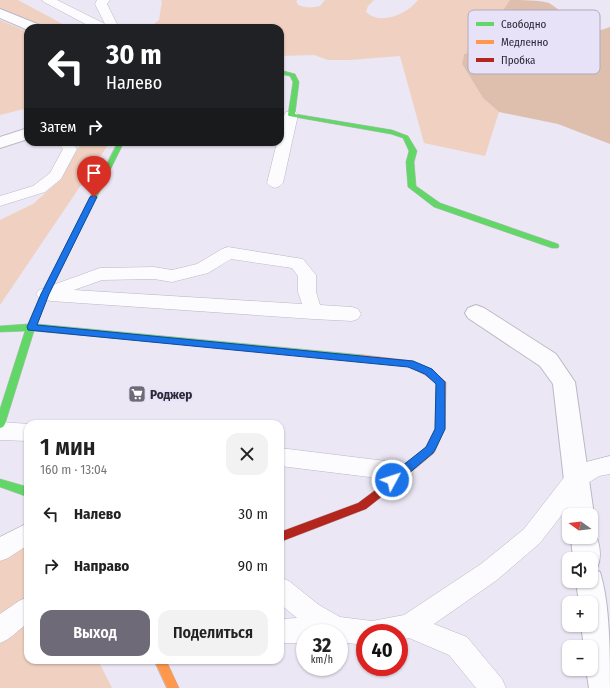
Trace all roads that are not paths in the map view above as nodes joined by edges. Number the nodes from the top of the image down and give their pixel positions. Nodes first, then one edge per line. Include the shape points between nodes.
1 (48, 0) edge
2 (104, 0) edge
3 (0, 13) edge
4 (25, 24) edge
5 (94, 24) edge
6 (111, 24) edge
7 (284, 73) edge
8 (292, 115) junction
9 (24, 134) edge
10 (0, 143) edge
11 (284, 145) edge
12 (68, 146) edge
13 (119, 146) edge
14 (284, 146) edge
15 (274, 183) dead end
16 (0, 201) edge
17 (555, 246) dead end
18 (45, 294) junction
19 (313, 312) junction
20 (476, 313) dead end
21 (352, 314) dead end
22 (31, 327) junction
23 (0, 329) edge
24 (0, 424) edge
25 (0, 431) edge
26 (24, 432) edge
27 (284, 457) edge
28 (610, 465) edge
29 (402, 472) junction
30 (577, 478) junction
31 (0, 483) edge
32 (24, 491) edge
33 (581, 508) edge
34 (24, 535) edge
35 (284, 535) edge
36 (0, 550) edge
37 (591, 588) edge
38 (284, 592) edge
39 (24, 612) edge
40 (329, 624) edge
41 (409, 626) junction
42 (296, 630) edge
43 (348, 630) edge
44 (0, 631) edge
45 (284, 631) edge
46 (162, 664) edge
47 (173, 688) edge
48 (493, 688) edge
49 (604, 688) edge

1 - 5 lane
2 - 6 lane via 101,4
3 - 4 street
7 - 8 street via 293,75 296,82
8 - 11 lane
8 - 17 street via 392,132 406,137 413,150 410,162 412,187 437,205
9 - 10 street
12 - 16 lane via 70,149 56,176 39,189
13 - 18 street
14 - 15 lane
18 - 19 lane
18 - 19 lane via 100,274 154,273 172,276 202,269 228,254 297,263 307,275 306,292
18 - 22 street
19 - 21 lane
20 - 30 street via 548,360 564,382
22 - 23 street
22 - 24 street
22 - 29 street via 410,363 428,372 440,382 440,429 430,450
25 - 26 lane
27 - 29 lane
28 - 30 lane via 594,468
29 - 35 street via 362,506
30 - 33 street
30 - 41 lane via 532,536 489,572
31 - 32 street
34 - 36 lane
37 - 49 street
38 - 40 lane
39 - 44 lane
41 - 43 lane via 372,633
41 - 48 lane via 458,646
42 - 45 lane
46 - 47 street

